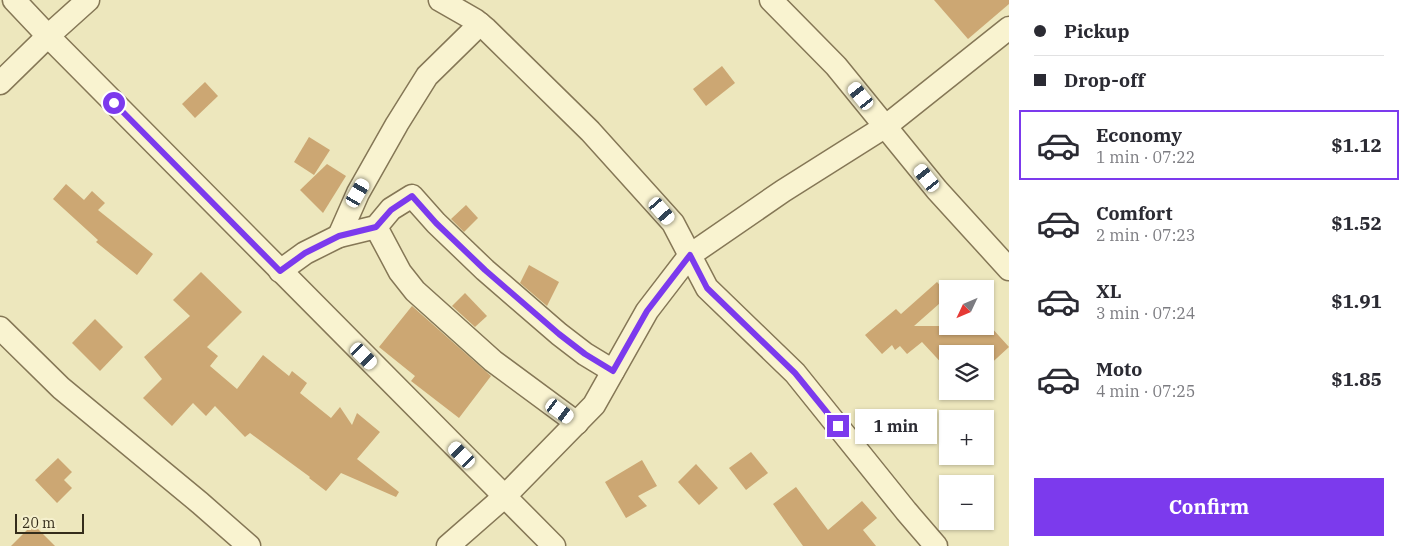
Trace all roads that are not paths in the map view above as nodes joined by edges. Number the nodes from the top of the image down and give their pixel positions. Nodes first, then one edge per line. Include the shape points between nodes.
1 (14, 0) edge
2 (88, 0) edge
3 (440, 0) edge
4 (771, 0) edge
5 (480, 24) junction
6 (1009, 28) edge
7 (48, 36) junction
8 (0, 83) edge
9 (886, 126) junction
10 (376, 227) junction
11 (339, 236) junction
12 (690, 255) junction
13 (1009, 269) edge
14 (280, 271) junction
15 (0, 328) edge
16 (613, 371) junction
17 (576, 423) junction
18 (504, 497) junction
19 (250, 546) edge
20 (448, 546) edge
21 (554, 546) edge
22 (936, 546) edge

1 - 7 street
2 - 7 street
3 - 5 street
4 - 9 street via 836,66
5 - 11 street via 427,76 358,193
5 - 12 street via 590,131 641,187 673,223
6 - 9 street
7 - 8 street
7 - 14 street
9 - 12 street
9 - 13 street via 937,190
10 - 11 street
10 - 16 street via 391,210 412,196 485,270 559,334
10 - 17 street via 400,272 415,291 493,360
11 - 14 street via 305,253
12 - 16 street via 647,311
12 - 22 street via 707,288 795,373
14 - 18 street
15 - 19 street via 61,388
16 - 17 street via 594,405
17 - 18 street
18 - 20 street
18 - 21 street

